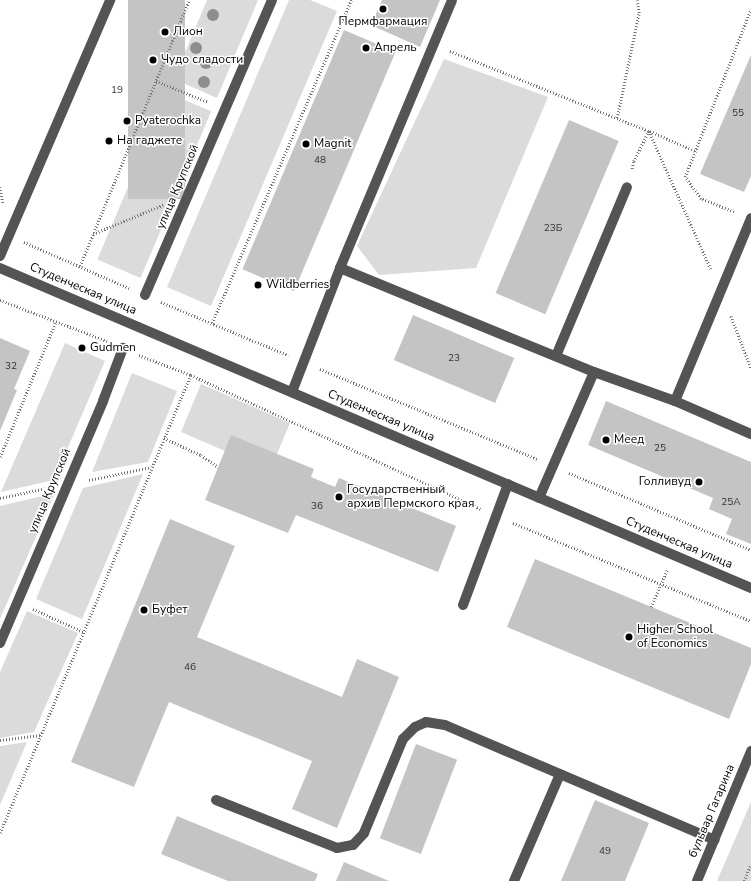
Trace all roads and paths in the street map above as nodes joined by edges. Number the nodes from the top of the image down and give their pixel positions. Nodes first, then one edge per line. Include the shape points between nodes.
1 (110, 0) edge
2 (189, 0) edge
3 (272, 0) edge
4 (351, 0) edge
5 (452, 0) edge
6 (637, 0) edge
7 (751, 9) edge
8 (433, 44) junction
9 (156, 81) junction
10 (226, 109) junction
11 (617, 118) junction
12 (649, 131) junction
13 (695, 150) junction
14 (627, 187) joint
15 (189, 194) junction
16 (751, 218) edge
17 (93, 234) junction
18 (8, 236) junction
19 (0, 256) edge
20 (0, 268) edge
21 (340, 268) junction
22 (720, 291) junction
23 (145, 295) dead end
24 (0, 300) edge
25 (123, 348) dead end
26 (556, 356) junction
27 (303, 362) junction
28 (751, 368) edge
29 (594, 372) junction
30 (292, 392) junction
31 (675, 401) junction
32 (751, 434) edge
33 (164, 438) junction
34 (0, 457) edge
35 (552, 466) junction
36 (218, 467) dead end
37 (508, 484) junction
38 (538, 498) junction
39 (496, 516) junction
40 (751, 550) edge
41 (673, 555) junction
42 (661, 584) junction
43 (751, 588) edge
44 (18, 602) junction
45 (463, 605) dead end
46 (651, 607) dead end
47 (751, 622) edge
48 (84, 632) junction
49 (0, 643) edge
50 (41, 734) junction
51 (0, 740) edge
52 (751, 751) edge
53 (560, 774) junction
54 (216, 800) dead end
55 (0, 822) edge
56 (4, 824) junction
57 (0, 833) edge
58 (714, 840) junction
59 (751, 864) edge
60 (514, 881) edge
61 (697, 881) edge
62 (744, 881) edge

1 - 18 street
2 - 9 path
3 - 10 street, улица Крупской
4 - 27 path via 212,323
5 - 8 street
6 - 11 path via 639,13
7 - 13 path
8 - 11 path
8 - 21 street
9 - 10 path
9 - 17 path
10 - 15 street, улица Крупской
11 - 12 path
12 - 13 path
12 - 14 path via 634,162
12 - 22 path
13 - 16 path via 685,176 701,199
14 - 26 street
15 - 17 path
15 - 23 street, улица Крупской
16 - 22 street
17 - 18 path via 80,266
18 - 19 street
20 - 30 street, Студенческая улица
21 - 26 street
21 - 27 street
22 - 28 path
22 - 31 street
24 - 34 path via 56,321
25 - 44 street, улица Крупской
26 - 29 street
27 - 30 street
27 - 35 path
29 - 31 street
29 - 35 street
30 - 37 street, Студенческая улица
31 - 32 street
33 - 36 path via 201,455
33 - 39 path via 191,375
33 - 48 path
35 - 38 street
35 - 40 path
37 - 38 street, Студенческая улица
37 - 39 street
38 - 41 street, Студенческая улица
39 - 42 path
39 - 45 street
41 - 42 path
41 - 43 street, Студенческая улица
42 - 46 path
42 - 47 path
44 - 48 path
44 - 49 street, улица Крупской
48 - 50 path
50 - 51 path
50 - 56 path
52 - 58 street, бульвар Гагарина
53 - 54 street via 445,725 426,722 415,727 403,739 364,833 353,845 337,848
53 - 58 street
53 - 60 street
55 - 56 path
56 - 57 path
58 - 61 street, бульвар Гагарина
59 - 62 path

